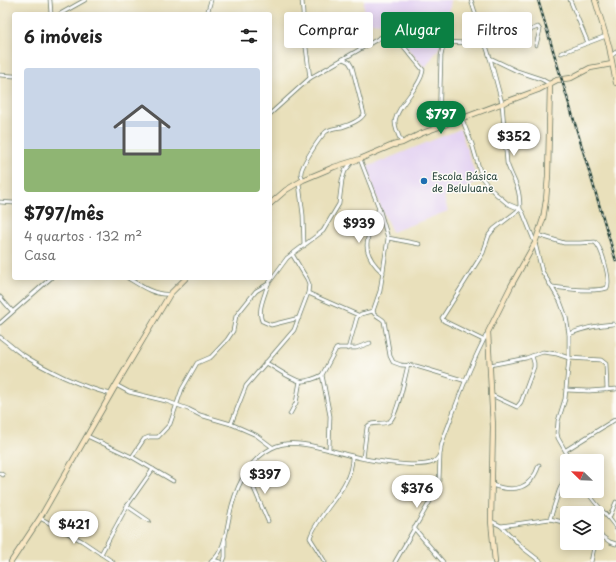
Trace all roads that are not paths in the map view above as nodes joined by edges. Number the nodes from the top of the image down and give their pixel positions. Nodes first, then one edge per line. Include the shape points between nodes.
1 (50, 0) edge
2 (86, 0) edge
3 (211, 0) edge
4 (302, 0) edge
5 (471, 0) edge
6 (570, 0) edge
7 (595, 0) edge
8 (51, 12) edge
9 (64, 12) edge
10 (208, 12) edge
11 (475, 12) edge
12 (532, 29) edge
13 (606, 36) junction
14 (462, 42) edge
15 (588, 43) junction
16 (536, 45) dead end
17 (487, 48) edge
18 (616, 52) edge
19 (561, 53) dead end
20 (611, 56) junction
21 (490, 58) junction
22 (343, 59) junction
23 (612, 64) junction
24 (0, 75) edge
25 (12, 76) edge
26 (310, 78) junction
27 (616, 82) edge
28 (550, 84) junction
29 (502, 103) junction
30 (272, 112) edge
31 (462, 119) junction
32 (439, 127) junction
33 (402, 144) junction
34 (360, 159) junction
35 (353, 161) junction
36 (301, 181) junction
37 (272, 200) edge
38 (0, 202) edge
39 (12, 203) edge
40 (379, 208) junction
41 (520, 209) junction
42 (538, 235) junction
43 (388, 238) junction
44 (535, 243) junction
45 (419, 244) dead end
46 (304, 246) junction
47 (292, 254) junction
48 (383, 274) junction
49 (272, 278) edge
50 (49, 280) edge
51 (131, 280) edge
52 (184, 280) edge
53 (271, 280) edge
54 (268, 284) junction
55 (553, 287) junction
56 (308, 293) junction
57 (170, 294) junction
58 (0, 297) edge
59 (12, 311) junction
60 (373, 311) junction
61 (358, 314) junction
62 (299, 318) junction
63 (0, 323) edge
64 (612, 324) dead end
65 (488, 332) junction
66 (569, 334) junction
67 (0, 337) edge
68 (483, 340) junction
69 (370, 343) dead end
70 (348, 349) junction
71 (532, 356) junction
72 (569, 358) junction
73 (265, 362) junction
74 (408, 365) junction
75 (489, 365) junction
76 (322, 375) junction
77 (466, 380) junction
78 (300, 381) junction
79 (116, 385) junction
80 (616, 389) edge
81 (566, 390) junction
82 (607, 390) junction
83 (111, 394) junction
84 (491, 395) junction
85 (175, 405) junction
86 (290, 414) dead end
87 (616, 419) edge
88 (231, 424) junction
89 (87, 436) junction
90 (272, 447) junction
91 (329, 450) junction
92 (566, 450) junction
93 (568, 454) edge
94 (440, 455) junction
95 (352, 456) junction
96 (132, 457) junction
97 (363, 458) junction
98 (539, 465) dead end
99 (153, 469) junction
100 (251, 470) junction
101 (173, 481) dead end
102 (492, 485) junction
103 (560, 489) edge
104 (591, 498) edge
105 (616, 502) edge
106 (127, 506) junction
107 (40, 518) junction
108 (609, 518) junction
109 (550, 519) junction
110 (149, 521) dead end
111 (268, 521) dead end
112 (491, 521) junction
113 (560, 521) edge
114 (501, 526) junction
115 (414, 528) junction
116 (616, 528) edge
117 (226, 536) junction
118 (604, 538) edge
119 (616, 544) edge
120 (594, 550) edge
121 (101, 554) junction
122 (212, 561) edge
123 (11, 562) edge
124 (113, 562) edge
125 (220, 562) edge
126 (224, 562) edge
127 (325, 562) edge
128 (395, 562) edge
129 (443, 562) edge
130 (495, 562) edge
131 (541, 562) edge
132 (591, 562) edge

1 - 8 street
2 - 9 street
3 - 10 street
4 - 26 street via 304,40
5 - 11 street
6 - 15 street
7 - 13 street
12 - 16 street via 538,27 540,30
13 - 15 street
13 - 20 street
14 - 32 street via 443,44
15 - 19 street
17 - 21 street
18 - 20 street
20 - 23 street
21 - 28 street
21 - 29 street
22 - 26 street
22 - 33 street via 391,33 421,67 423,73 404,102 396,120
22 - 36 street via 352,67 364,114 361,118 323,134 302,170
23 - 27 street
23 - 28 street via 594,67
24 - 25 street
26 - 30 street
28 - 29 street
28 - 42 street via 546,200
29 - 31 street
29 - 41 street via 507,164 518,188
31 - 32 street
31 - 41 street via 482,178 508,204
32 - 33 street
33 - 34 street via 393,145
34 - 35 street
34 - 40 street
35 - 36 street
35 - 46 street via 342,180 341,198 335,212 320,234
36 - 37 street
36 - 46 street
38 - 39 street
40 - 43 street
40 - 48 street via 368,234 367,244 369,258
41 - 44 street
41 - 68 street via 491,232 483,253 442,318
42 - 44 street
42 - 55 street via 571,243 595,242 602,254 609,282 607,288
43 - 45 street
43 - 48 street
44 - 55 street via 542,271
44 - 65 street
46 - 47 street
47 - 49 street
47 - 56 street via 307,278
48 - 60 street
50 - 59 street
51 - 57 street via 154,292
52 - 57 street
53 - 54 street
54 - 62 street via 261,309 262,321 271,325
54 - 85 street via 256,291 236,316 233,331 216,353 197,364
55 - 66 street via 564,309
56 - 61 street
56 - 62 street
57 - 79 street
58 - 59 street
59 - 63 street
60 - 61 street
60 - 74 street via 384,321 393,362
61 - 70 street
62 - 73 street via 294,330
64 - 66 street via 581,329
65 - 68 street
65 - 75 street
66 - 72 street
67 - 83 street via 18,352 48,368 86,386
68 - 77 street
69 - 70 street
70 - 76 street via 336,349
71 - 72 street via 550,352
71 - 75 street
71 - 84 street via 534,367 517,407
72 - 81 street
72 - 82 street via 603,361 606,364
73 - 78 street
73 - 88 street via 246,386
74 - 77 street
74 - 97 street via 391,420 367,427
75 - 84 street
76 - 78 street
76 - 91 street via 330,416
77 - 94 street via 448,424
78 - 86 street via 296,403
79 - 83 street
79 - 85 street via 129,392
80 - 82 street
81 - 82 street
81 - 92 street via 556,427 558,438
83 - 89 street
84 - 102 street
85 - 88 street
85 - 96 street via 170,424 160,436 144,439
87 - 92 street
88 - 90 street via 256,435
89 - 96 street
89 - 107 street
90 - 91 street via 292,444
90 - 100 street via 254,463
91 - 95 street
92 - 93 street
94 - 97 street via 433,462 411,464
94 - 115 street via 436,491
95 - 97 street
95 - 127 street via 347,479 310,535
96 - 99 street
98 - 102 street via 532,480 526,485 505,488
99 - 101 street
99 - 106 street
100 - 111 street via 252,484
100 - 117 street via 238,487
102 - 112 street
103 - 109 street
104 - 108 street
105 - 108 street
106 - 110 street
106 - 121 street
107 - 121 street
107 - 123 street
108 - 116 street
109 - 113 street
109 - 114 street
112 - 114 street
112 - 130 street
114 - 131 street
115 - 128 street
115 - 129 street
117 - 122 street via 220,552
117 - 126 street
118 - 119 street
120 - 132 street
121 - 124 street
122 - 125 street

